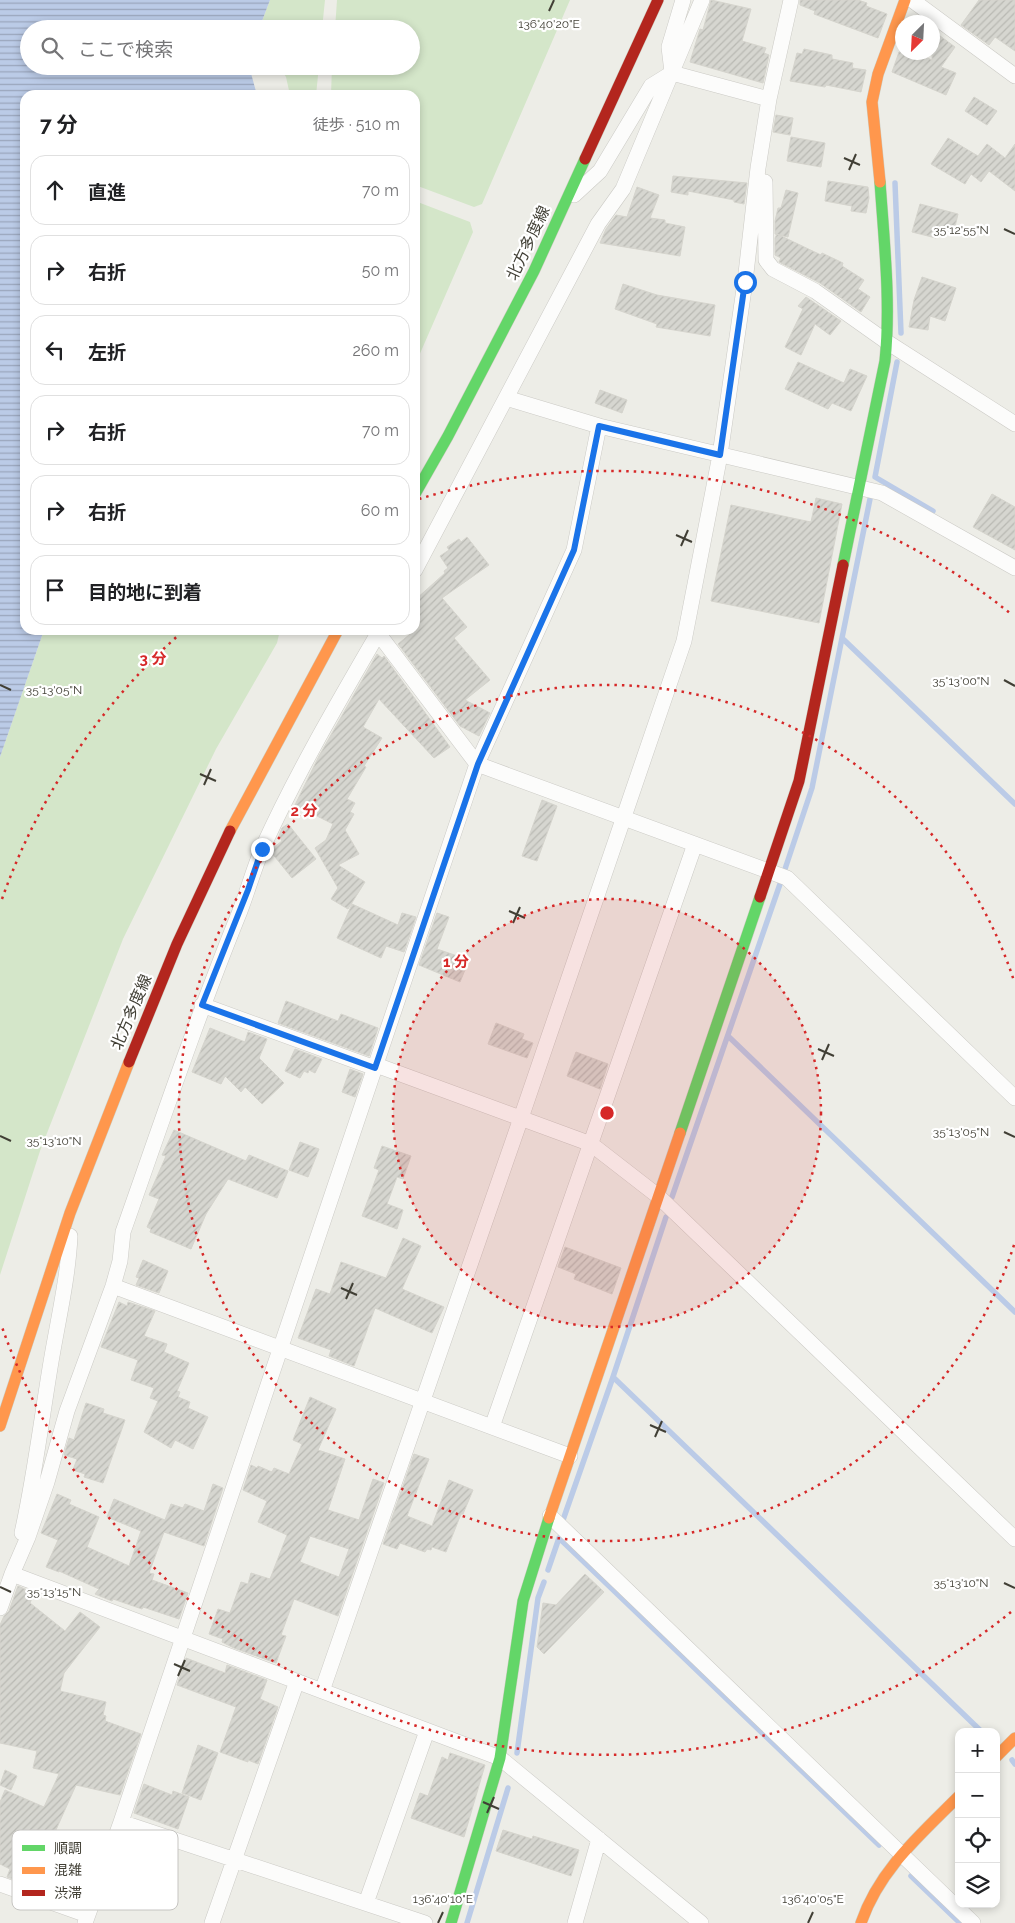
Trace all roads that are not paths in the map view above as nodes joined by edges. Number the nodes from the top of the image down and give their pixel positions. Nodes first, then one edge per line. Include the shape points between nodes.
1 (658, 0) edge
2 (683, 0) edge
3 (702, 0) edge
4 (791, 0) edge
5 (905, 0) edge
6 (912, 0) edge
7 (672, 73) junction
8 (1015, 76) edge
9 (768, 100) junction
10 (758, 168) junction
11 (566, 202) junction
12 (887, 342) junction
13 (506, 398) junction
14 (1015, 424) edge
15 (599, 426) junction
16 (720, 455) junction
17 (420, 485) edge
18 (859, 486) junction
19 (420, 561) edge
20 (1015, 568) edge
21 (335, 635) edge
22 (377, 635) edge
23 (382, 635) edge
24 (478, 764) junction
25 (623, 818) junction
26 (695, 844) junction
27 (770, 871) junction
28 (202, 1005) junction
29 (376, 1066) junction
30 (1015, 1098) edge
31 (521, 1118) junction
32 (591, 1144) junction
33 (658, 1196) junction
34 (70, 1214) junction
35 (113, 1286) junction
36 (279, 1348) junction
37 (423, 1401) junction
38 (0, 1426) edge
39 (492, 1427) junction
40 (570, 1456) junction
41 (550, 1516) junction
42 (1015, 1539) edge
43 (12, 1574) junction
44 (0, 1608) edge
45 (182, 1638) junction
46 (297, 1681) junction
47 (322, 1691) junction
48 (427, 1731) junction
49 (1015, 1738) edge
50 (1000, 1753) edge
51 (500, 1758) junction
52 (955, 1800) edge
53 (121, 1822) junction
54 (118, 1830) edge
55 (144, 1830) edge
56 (599, 1839) junction
57 (178, 1842) edge
58 (902, 1855) junction
59 (234, 1861) junction
60 (0, 1884) edge
61 (12, 1889) edge
62 (366, 1904) junction
63 (64, 1910) edge
64 (86, 1919) edge
65 (212, 1923) edge
66 (426, 1923) edge
67 (451, 1923) edge
68 (575, 1923) edge
69 (702, 1923) edge
70 (860, 1923) edge
71 (972, 1923) edge

1 - 11 street, 北方多度線
2 - 7 street via 669,47
3 - 7 street
4 - 9 street
5 - 12 street via 878,74 872,102 884,224
6 - 8 street
7 - 9 street
7 - 11 street via 651,86 600,170
7 - 13 street via 623,189 598,224
9 - 10 street
10 - 12 street via 765,174 766,260 773,269 815,291
10 - 16 street
11 - 17 street, 北方多度線 via 534,271
12 - 14 street
12 - 18 street
13 - 15 street
13 - 19 street
15 - 16 street
15 - 24 street via 574,550
16 - 18 street
16 - 25 street via 684,641
18 - 20 street via 882,493
18 - 27 street via 799,781
21 - 34 street, 北方多度線 via 218,854 126,1066
22 - 28 street via 292,786 262,849
23 - 24 street
24 - 25 street
24 - 29 street
25 - 26 street
25 - 31 street
26 - 27 street
26 - 32 street
27 - 30 street via 787,878
27 - 33 street
28 - 29 street
28 - 35 street via 123,1232 120,1262
29 - 31 street
29 - 36 street
31 - 32 street
31 - 37 street
32 - 33 street
32 - 39 street
33 - 40 street
33 - 42 street
34 - 38 street, 北方多度線
34 - 43 street via 68,1264 43,1420
35 - 36 street
35 - 43 street via 68,1411 28,1537
36 - 37 street
36 - 45 street
37 - 39 street
37 - 47 street
39 - 40 street
40 - 41 street
41 - 51 street via 523,1601
41 - 58 street
43 - 44 street
43 - 45 street
45 - 46 street
45 - 53 street
46 - 47 street
46 - 59 street
47 - 48 street
48 - 51 street
48 - 62 street
49 - 50 street
51 - 56 street
51 - 67 street
52 - 58 street
53 - 54 street
53 - 55 street
56 - 68 street
56 - 69 street
57 - 59 street
58 - 70 street via 882,1877
58 - 71 street
59 - 62 street
59 - 65 street
60 - 61 street
62 - 66 street
63 - 64 street

